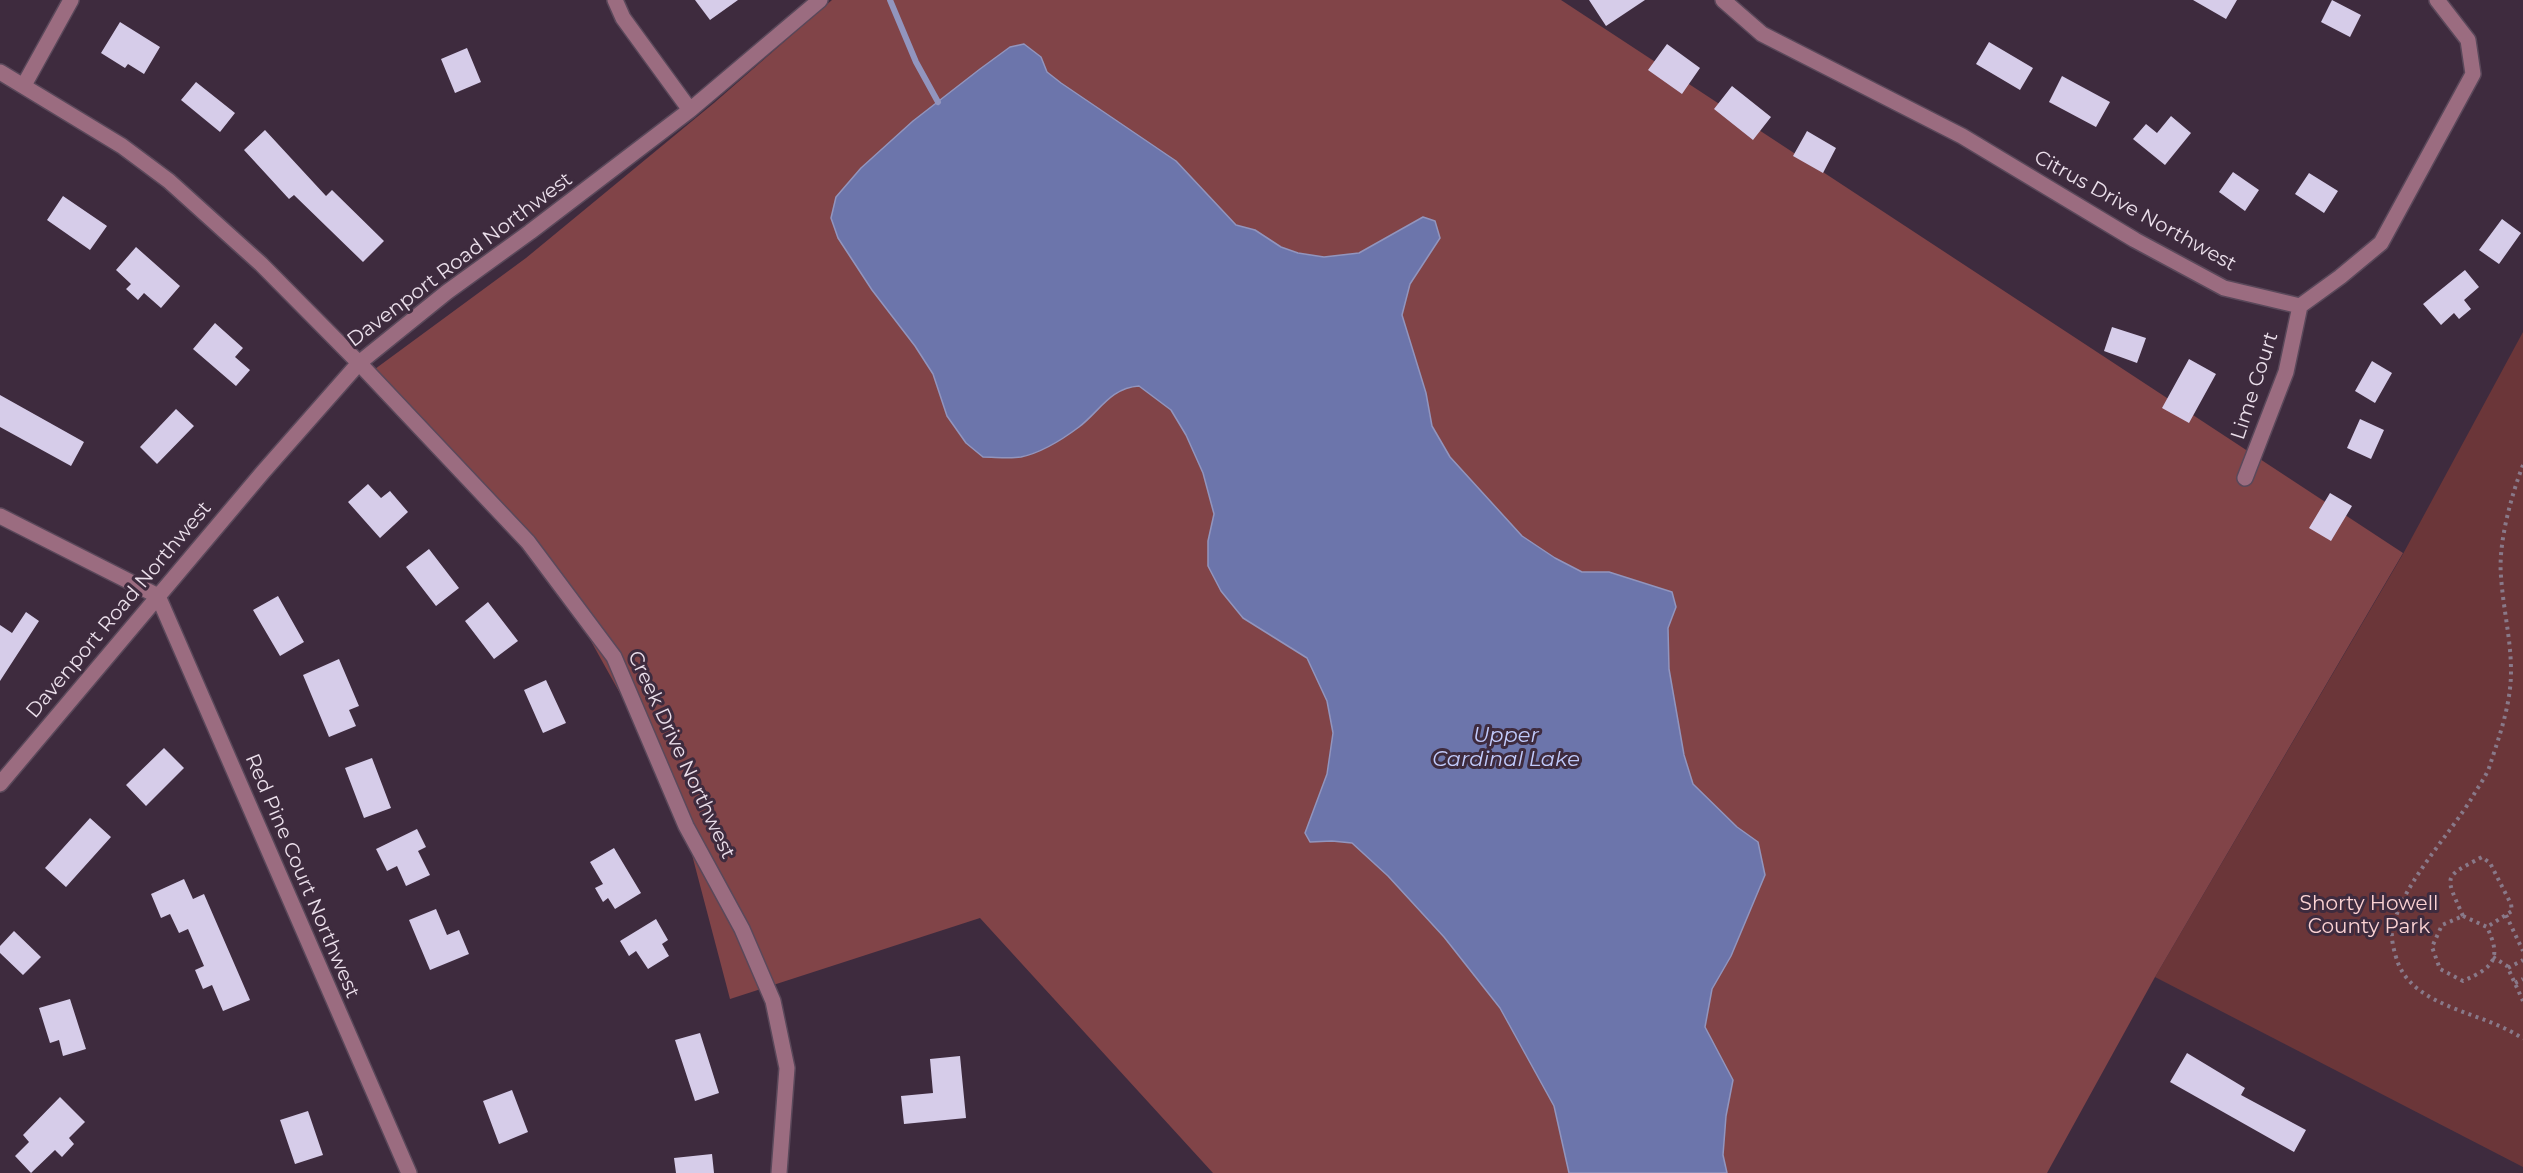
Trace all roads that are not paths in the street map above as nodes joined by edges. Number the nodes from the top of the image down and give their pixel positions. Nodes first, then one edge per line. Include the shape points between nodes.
1 (71, 0) edge
2 (615, 0) edge
3 (820, 0) edge
4 (1724, 0) edge
5 (2437, 0) edge
6 (0, 72) edge
7 (24, 85) junction
8 (690, 110) junction
9 (2300, 306) junction
10 (358, 363) junction
11 (2245, 478) dead end
12 (0, 516) edge
13 (158, 596) junction
14 (0, 784) edge
15 (409, 1173) edge
16 (779, 1173) edge

1 - 7 street
2 - 8 street via 623,18
3 - 8 street, Davenport Road Northwest
4 - 9 street, Citrus Drive Northwest via 1762,33 1962,136 2135,240 2224,288
5 - 9 street via 2468,40 2473,74 2381,243
6 - 7 street, Creek Drive Northwest
7 - 10 street, Creek Drive Northwest via 122,146 169,181 261,264
8 - 10 street, Davenport Road Northwest
9 - 11 street, Lime Court via 2286,372
10 - 13 street, Davenport Road Northwest
10 - 16 street, Creek Drive Northwest via 528,542 614,657 686,826 742,929 773,1001 787,1068
12 - 13 street
13 - 14 street, Davenport Road Northwest
13 - 15 street, Red Pine Court Northwest

